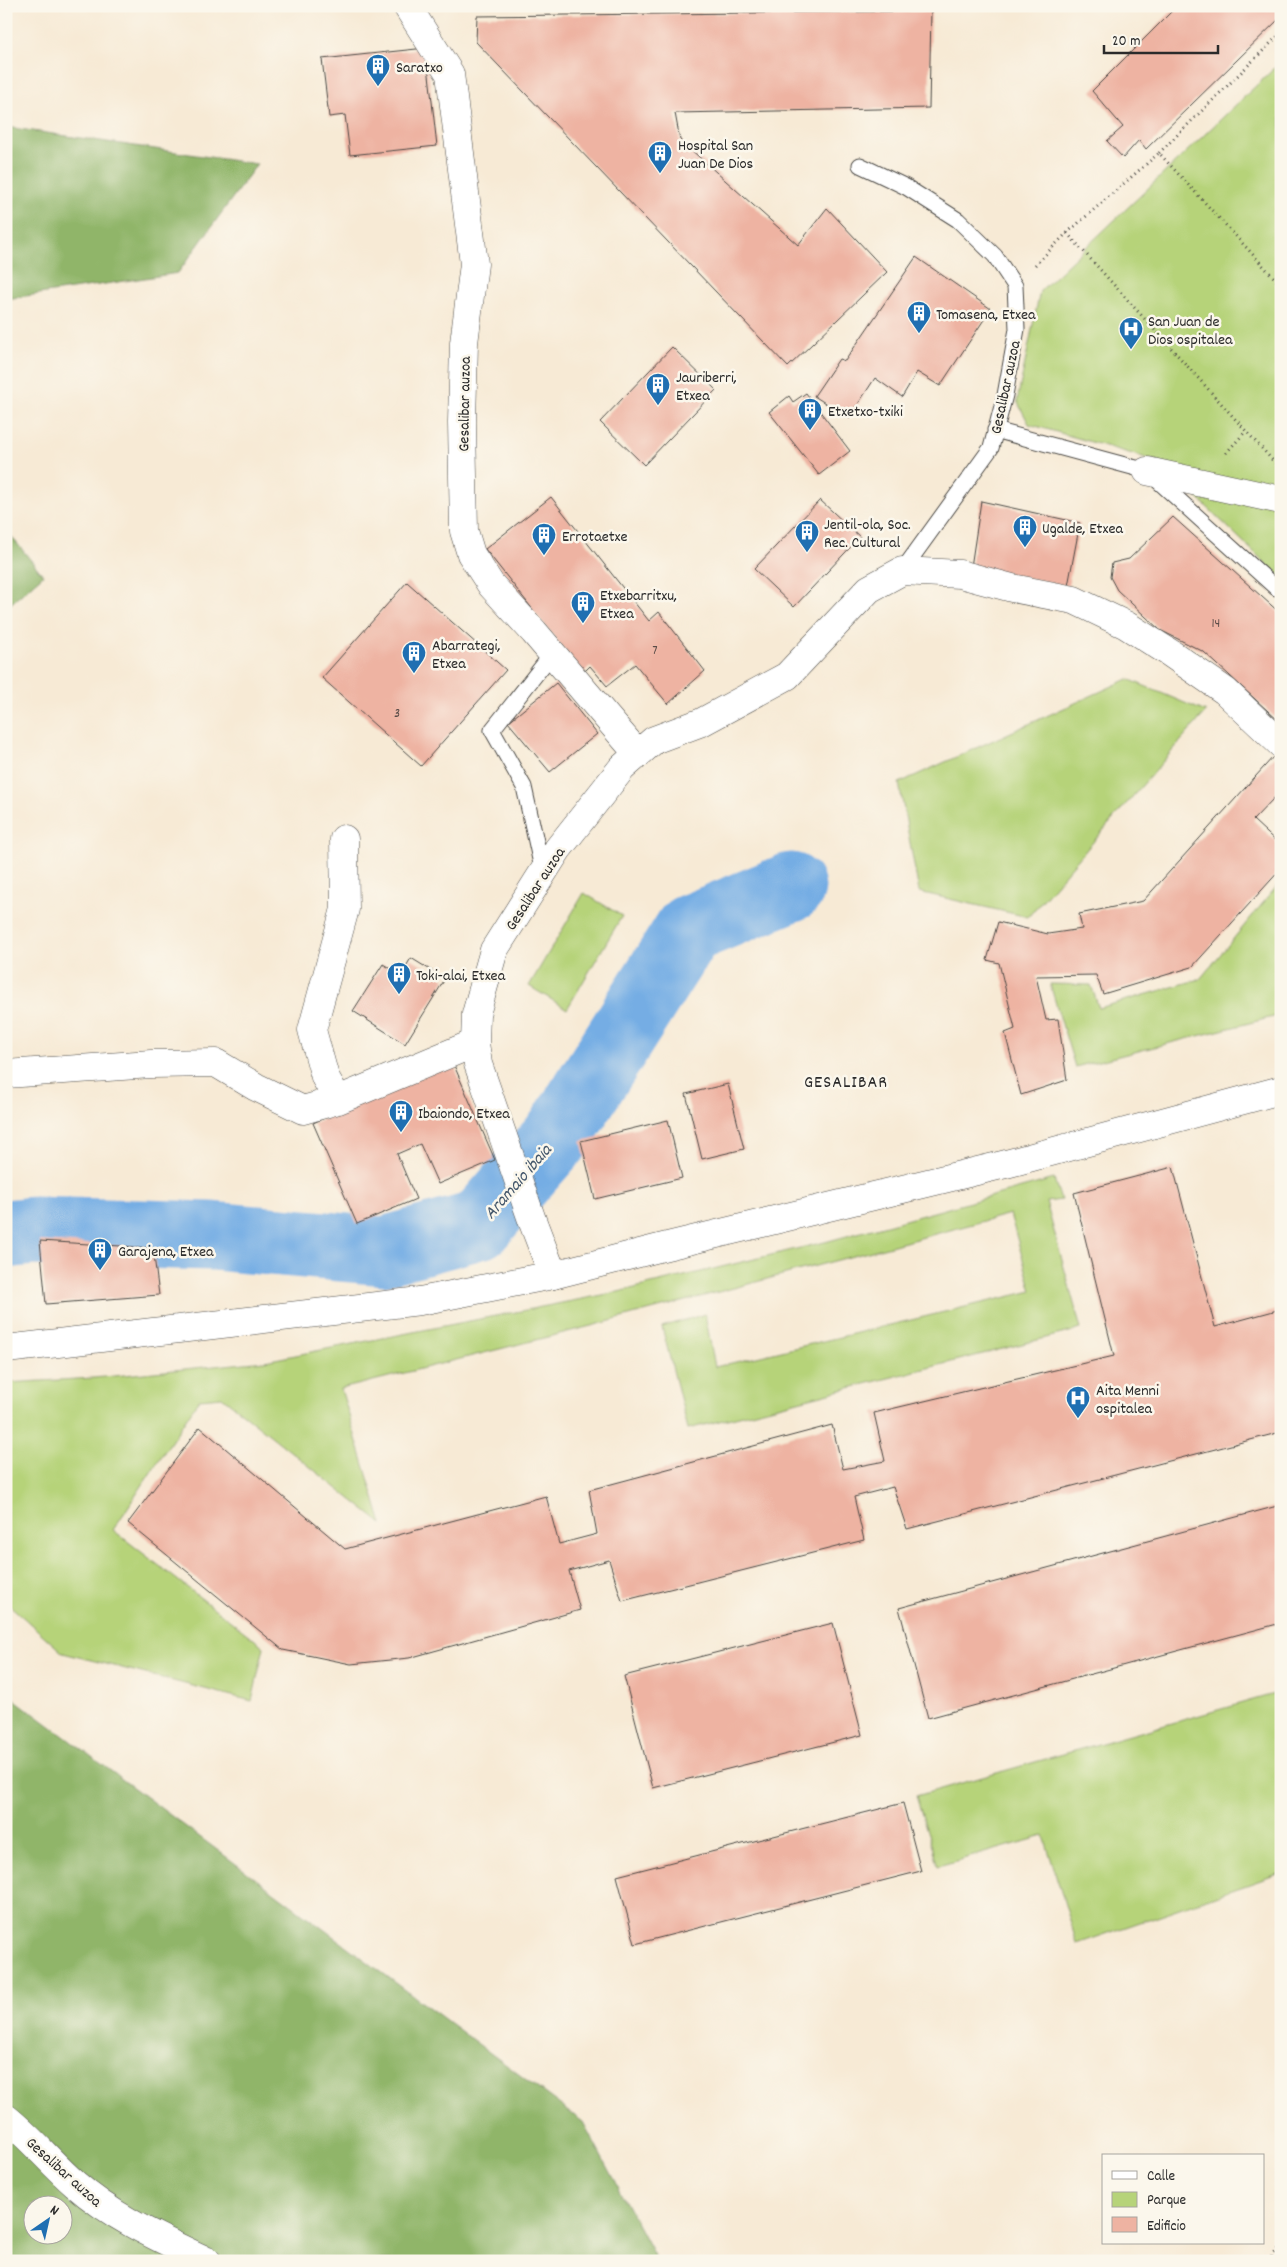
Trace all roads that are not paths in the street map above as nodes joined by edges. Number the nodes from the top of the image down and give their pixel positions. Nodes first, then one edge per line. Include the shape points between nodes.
1 (407, 6) edge
2 (860, 164) dead end
3 (996, 430) junction
4 (1147, 471) junction
5 (1281, 500) edge
6 (902, 571) junction
7 (1276, 588) dead end
8 (552, 654) junction
9 (1281, 744) edge
10 (638, 754) junction
11 (344, 839) dead end
12 (543, 873) junction
13 (475, 1043) junction
14 (6, 1074) edge
15 (1281, 1090) edge
16 (338, 1100) junction
17 (553, 1275) junction
18 (6, 1349) edge
19 (6, 2118) edge
20 (208, 2261) edge

1 - 8 street, Gesalibar auzoa via 450,74 474,264 464,343 464,531 471,554 491,586
2 - 3 lane, Gesalibar auzoa via 906,187 958,220 995,256 1015,286 1017,329
3 - 4 lane
3 - 6 lane, Gesalibar auzoa via 990,448
4 - 5 street
4 - 7 lane
6 - 9 street via 960,574 1074,600 1126,625 1225,691
6 - 10 street, Gesalibar auzoa via 869,589 787,676 702,722 654,740
8 - 10 street, Gesalibar auzoa
8 - 12 lane via 492,730 524,787
10 - 12 street, Gesalibar auzoa via 622,768 588,810
11 - 16 street via 345,909 312,1030 325,1077
12 - 13 street, Gesalibar auzoa via 494,950 476,1014
13 - 16 street
13 - 17 street, Gesalibar auzoa via 478,1064
14 - 16 street via 216,1063 303,1110
15 - 17 street via 1006,1164
17 - 18 street via 420,1301
19 - 20 street, Gesalibar auzoa via 75,2184 106,2208 137,2228

